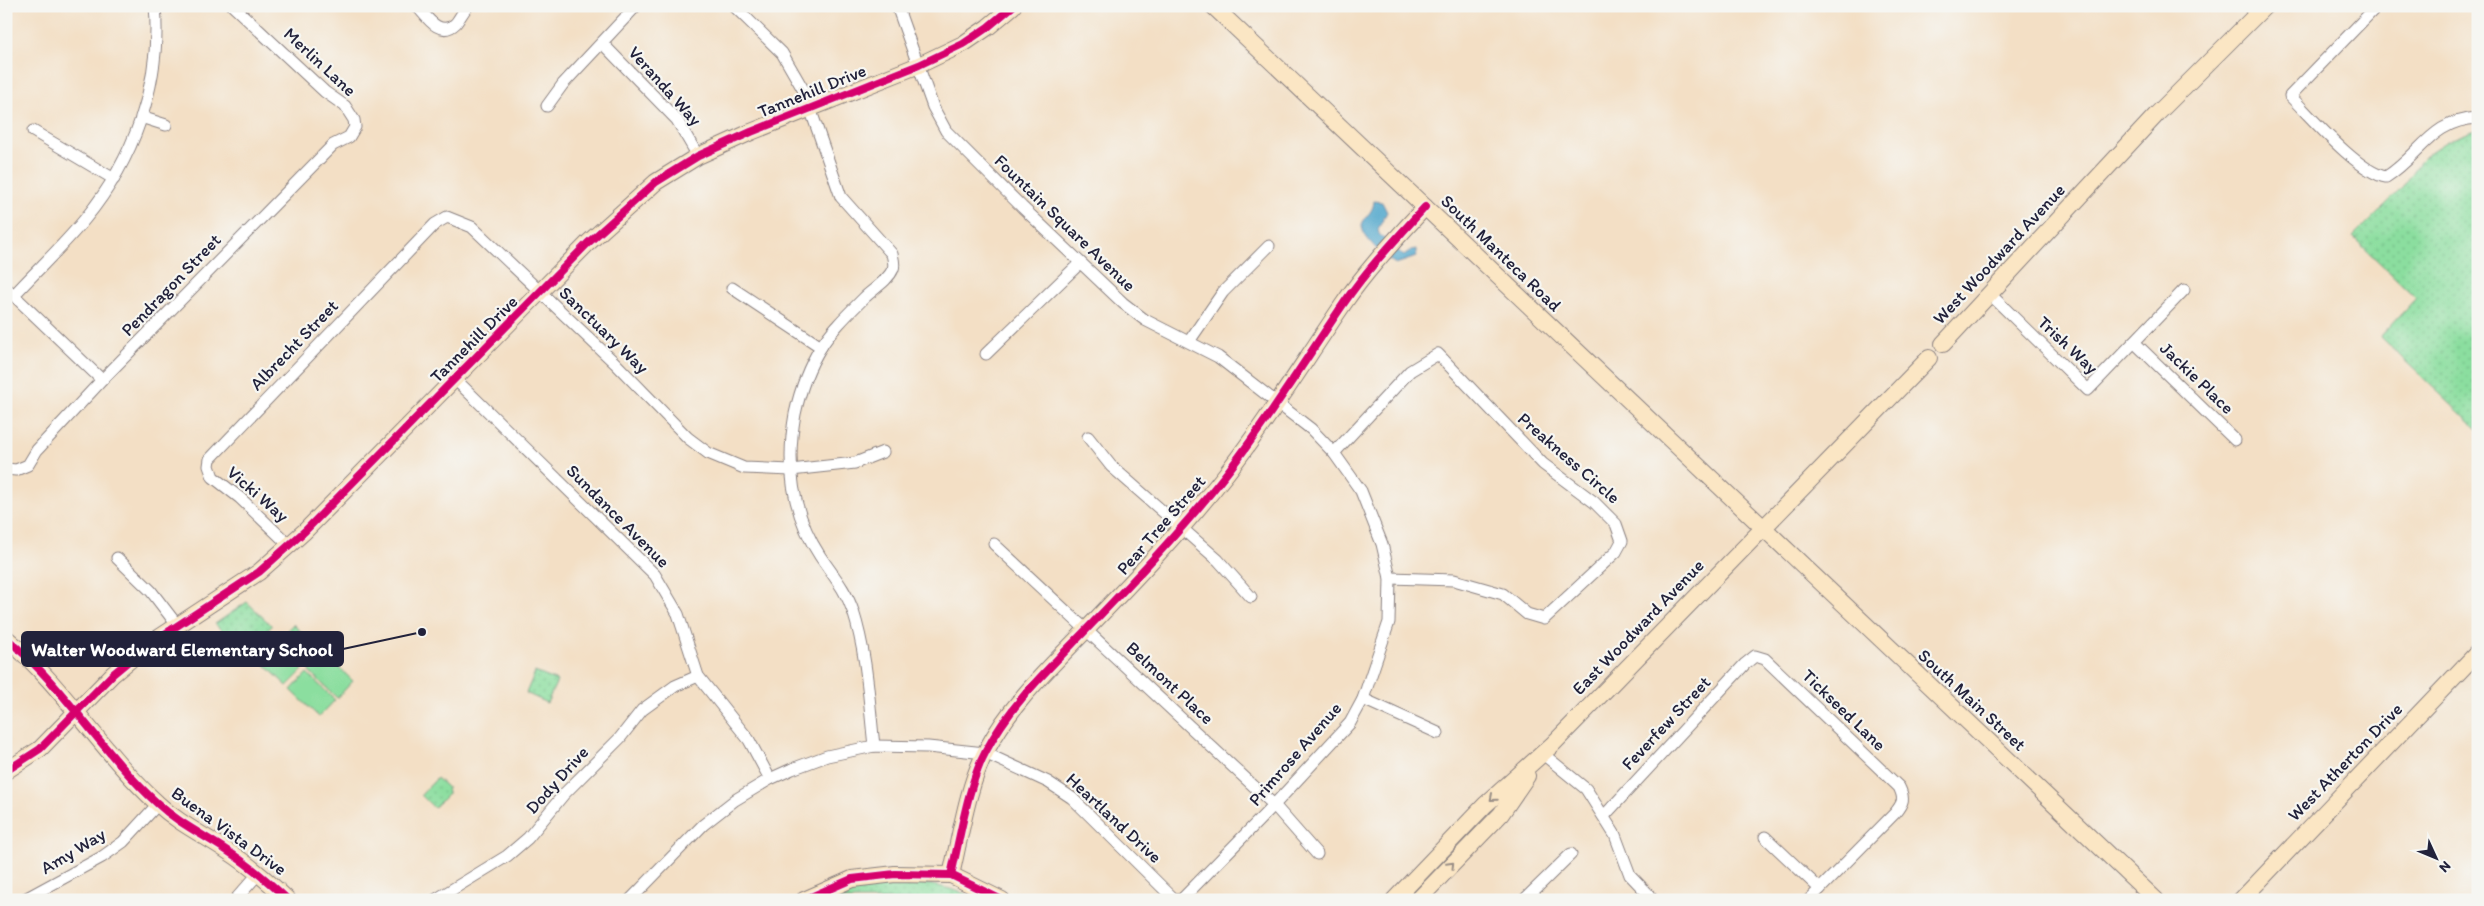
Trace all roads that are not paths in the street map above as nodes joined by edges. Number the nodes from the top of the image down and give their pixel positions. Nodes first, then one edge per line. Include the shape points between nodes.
1 (155, 6) edge
2 (234, 6) edge
3 (417, 6) edge
4 (468, 6) edge
5 (636, 6) edge
6 (734, 6) edge
7 (897, 6) edge
8 (1013, 6) edge
9 (1213, 6) edge
10 (2265, 6) edge
11 (2377, 6) edge
12 (602, 42) junction
13 (919, 65) junction
14 (546, 106) dead end
15 (810, 108) junction
16 (141, 117) junction
17 (2478, 118) edge
18 (166, 125) dead end
19 (355, 127) joint
20 (33, 131) dead end
21 (698, 156) junction
22 (114, 179) junction
23 (1425, 207) junction
24 (1269, 246) dead end
25 (408, 252) joint
26 (1080, 263) junction
27 (732, 288) dead end
28 (2184, 290) dead end
29 (10, 291) edge
30 (541, 293) junction
31 (1990, 294) junction
32 (1190, 340) junction
33 (2134, 342) junction
34 (1943, 344) joint
35 (821, 347) junction
36 (986, 354) dead end
37 (1930, 358) joint
38 (454, 378) junction
39 (102, 380) junction
40 (1279, 403) junction
41 (1088, 437) dead end
42 (2235, 440) dead end
43 (883, 452) dead end
44 (1334, 453) junction
45 (209, 466) joint
46 (11, 470) edge
47 (791, 470) junction
48 (1181, 528) junction
49 (1762, 528) junction
50 (994, 544) dead end
51 (289, 545) junction
52 (117, 558) dead end
53 (1390, 578) junction
54 (1251, 597) dead end
55 (177, 624) junction
56 (1086, 629) junction
57 (6, 638) edge
58 (2478, 652) edge
59 (1755, 656) joint
60 (698, 676) junction
61 (1363, 699) junction
62 (77, 712) junction
63 (1438, 733) dead end
64 (874, 746) junction
65 (985, 753) junction
66 (1543, 754) junction
67 (6, 771) edge
68 (770, 779) junction
69 (158, 804) junction
70 (1274, 805) junction
71 (1604, 816) junction
72 (1766, 837) dead end
73 (1317, 854) dead end
74 (1570, 854) dead end
75 (259, 873) junction
76 (951, 875) junction
77 (1820, 889) junction
78 (23, 900) edge
79 (235, 900) edge
80 (288, 900) edge
81 (435, 900) edge
82 (630, 900) edge
83 (804, 900) edge
84 (1002, 900) edge
85 (1175, 900) edge
86 (1181, 900) edge
87 (1394, 900) edge
88 (1418, 900) edge
89 (1524, 900) edge
90 (1654, 900) edge
91 (1809, 900) edge
92 (2156, 900) edge
93 (2241, 900) edge

1 - 16 street via 152,75
2 - 19 street, Merlin Lane via 325,92 345,106
3 - 4 street via 433,26 442,28 455,24
5 - 12 street
6 - 15 street via 782,53
7 - 13 street, Fountain Square Avenue
8 - 13 street, Tannehill Drive via 963,44
9 - 23 street, South Manteca Road
10 - 31 street, West Woodward Avenue via 2182,87
11 - 17 street via 2290,96 2361,165 2375,175 2386,177 2440,128 2461,119
12 - 14 street
12 - 21 street, Veranda Way via 677,120
13 - 15 street, Tannehill Drive
13 - 26 street, Fountain Square Avenue via 933,107 946,131
15 - 21 street, Tannehill Drive
15 - 35 street via 841,197 892,254 894,263 880,285 838,325
16 - 18 street
16 - 22 street
19 - 39 street, Pendragon Street via 349,136 333,145
20 - 22 street
21 - 30 street, Tannehill Drive via 656,182 617,215
22 - 29 street via 84,220
23 - 40 street, Pear Tree Street via 1345,301
23 - 49 street, South Manteca Road
24 - 32 street via 1223,292
25 - 30 street, Sanctuary Way via 436,224 453,217 472,227
25 - 45 street, Albrecht Street via 215,452
26 - 32 street, Fountain Square Avenue via 1146,320
26 - 36 street
27 - 35 street
28 - 33 street, Trish Way
29 - 39 street
30 - 38 street, Tannehill Drive
30 - 47 street, Sanctuary Way via 688,438 708,453 744,468
31 - 33 street, Trish Way via 2088,390
31 - 34 street, West Woodward Avenue
32 - 40 street, Fountain Square Avenue via 1218,356
33 - 42 street, Jackie Place
34 - 37 street, West Woodward Avenue
35 - 47 street via 800,394
37 - 49 street, West Woodward Avenue
38 - 51 street, Tannehill Drive
38 - 60 street, Sundance Avenue via 655,575 678,614
39 - 46 street, Pendragon Street via 37,450 28,466
40 - 44 street, Primrose Avenue
40 - 48 street, Pear Tree Street
41 - 48 street via 1110,466
43 - 47 street, Sanctuary Way via 855,463
44 - 53 street, Primrose Avenue via 1361,491 1382,544
44 - 53 street, Preakness Circle via 1410,371 1438,354 1543,464 1594,502 1616,524 1622,541 1616,552 1544,619 1527,614 1502,594 1454,580
45 - 51 street, Vicki Way via 212,477 240,498
47 - 64 street via 792,492 812,543 846,594 853,611 862,649
48 - 54 street via 1218,560
48 - 56 street, Pear Tree Street
49 - 66 street, East Woodward Avenue
49 - 92 street, South Main Street
50 - 56 street, Belmont Place
51 - 55 street, Tannehill Drive via 227,595
52 - 55 street via 152,591
53 - 61 street, Primrose Avenue via 1390,622
55 - 62 street, Tannehill Drive via 113,674
56 - 65 street, Pear Tree Street via 1016,704
56 - 70 street, Belmont Place
57 - 62 street, Buena Vista Drive
58 - 93 street, West Atherton Drive
59 - 71 street, Feverfew Street
59 - 77 street, Tickseed Lane via 1765,659 1899,787 1903,796 1902,804 1895,813
60 - 68 street, Sundance Avenue via 749,740
60 - 81 street, Dody Drive via 675,686 642,710 528,838 507,856
61 - 63 street
61 - 70 street, Primrose Avenue via 1350,723
62 - 67 street, Tannehill Drive via 40,749
62 - 69 street, Buena Vista Drive via 130,776
64 - 65 street, Heartland Drive
64 - 68 street, Heartland Drive via 827,756
65 - 76 street, Pear Tree Street
65 - 85 street, Heartland Drive via 1042,778 1072,798
66 - 71 street via 1586,789
66 -> 87 street, East Woodward Avenue via 1485,805
88 -> 66 street, East Woodward Avenue via 1500,814
68 - 82 street, Heartland Drive via 703,825
69 - 75 street, Buena Vista Drive via 187,827
69 - 78 street, Amy Way via 123,842 102,858
70 - 73 street, Belmont Place
70 - 86 street, Primrose Avenue
71 - 90 street via 1630,875
72 - 77 street
74 - 89 street
75 - 79 street
75 - 80 street, Buena Vista Drive
76 - 83 street via 866,876 833,886
76 - 84 street
77 - 91 street

